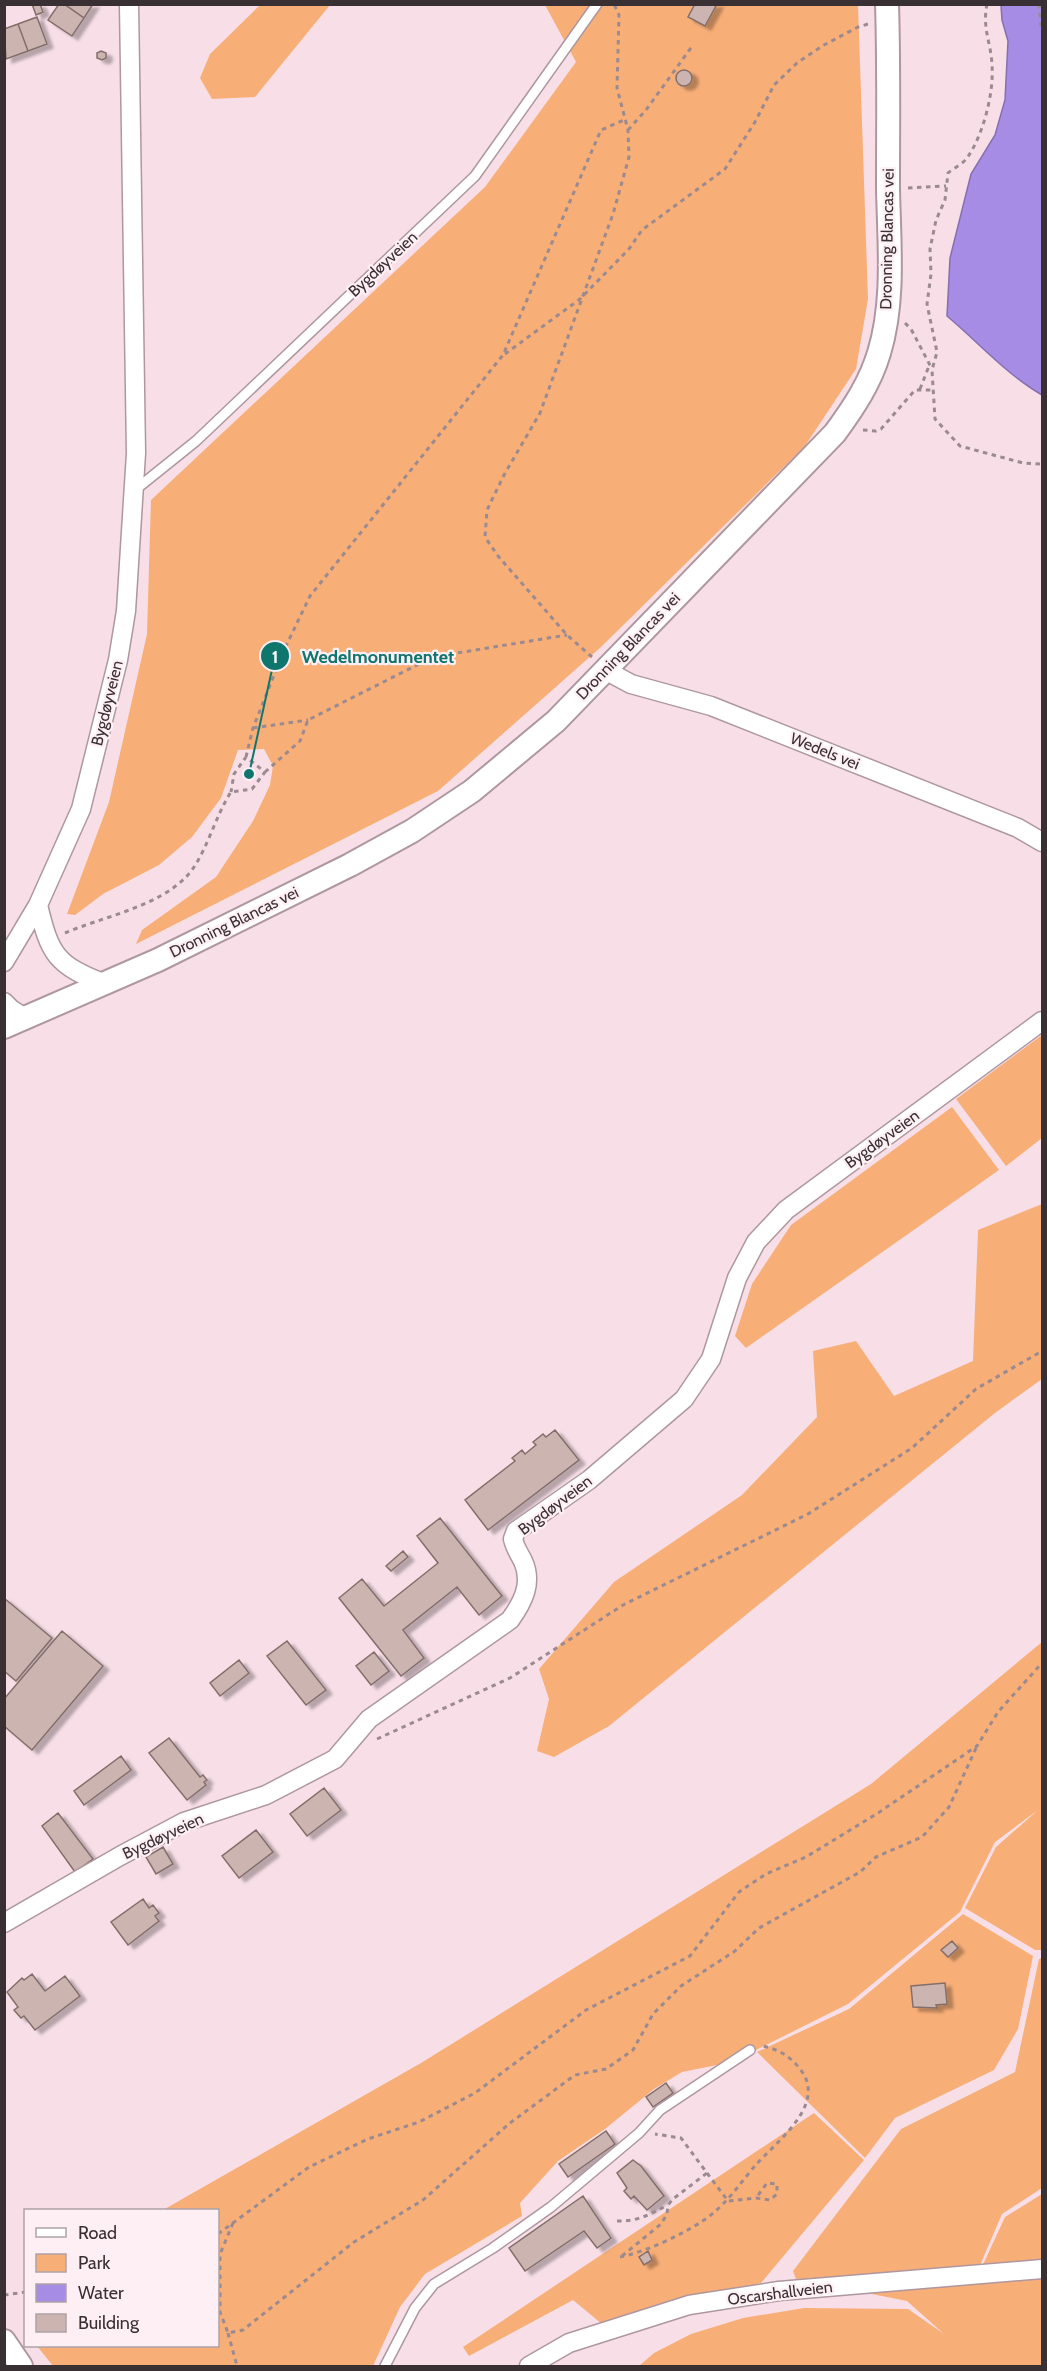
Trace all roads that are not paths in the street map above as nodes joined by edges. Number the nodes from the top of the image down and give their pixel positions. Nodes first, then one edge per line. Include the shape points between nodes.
1 (129, 4) edge
2 (597, 4) edge
3 (887, 4) edge
4 (134, 492) junction
5 (600, 665) junction
6 (1042, 842) edge
7 (38, 904) junction
8 (4, 962) edge
9 (105, 984) junction
10 (4, 1002) edge
11 (1042, 1021) edge
12 (15, 1022) edge
13 (4, 1923) edge
14 (750, 2050) road end
15 (1042, 2269) edge
16 (4, 2341) edge
17 (21, 2367) edge
18 (385, 2367) edge
19 (529, 2367) edge

1 - 4 street, Bygdøyveien
2 - 4 lane, Bygdøyveien via 475,176 196,441
3 - 5 street, Dronning Blancas vei via 888,305 880,350 868,384 836,433
4 - 7 street, Bygdøyveien via 126,611 118,660 81,809
5 - 6 street, Wedels vei via 631,684 711,706 1018,828
5 - 9 street, Dronning Blancas vei via 556,721 500,770 412,831
7 - 8 street, Bygdøyveien
7 - 9 street via 47,941 55,954 72,970
9 - 12 street, Dronning Blancas vei
10 - 12 street
11 - 13 street, Bygdøyveien via 786,1210 756,1242 737,1278 711,1359 684,1399 589,1480 516,1531 513,1539 524,1563 527,1587 518,1609 505,1624 369,1719 335,1759 266,1795 184,1822
14 - 18 lane via 660,2110 639,2133 551,2207 434,2284 415,2308
15 - 19 street, Oscarshallveien via 779,2291 689,2305 569,2343
16 - 17 street

